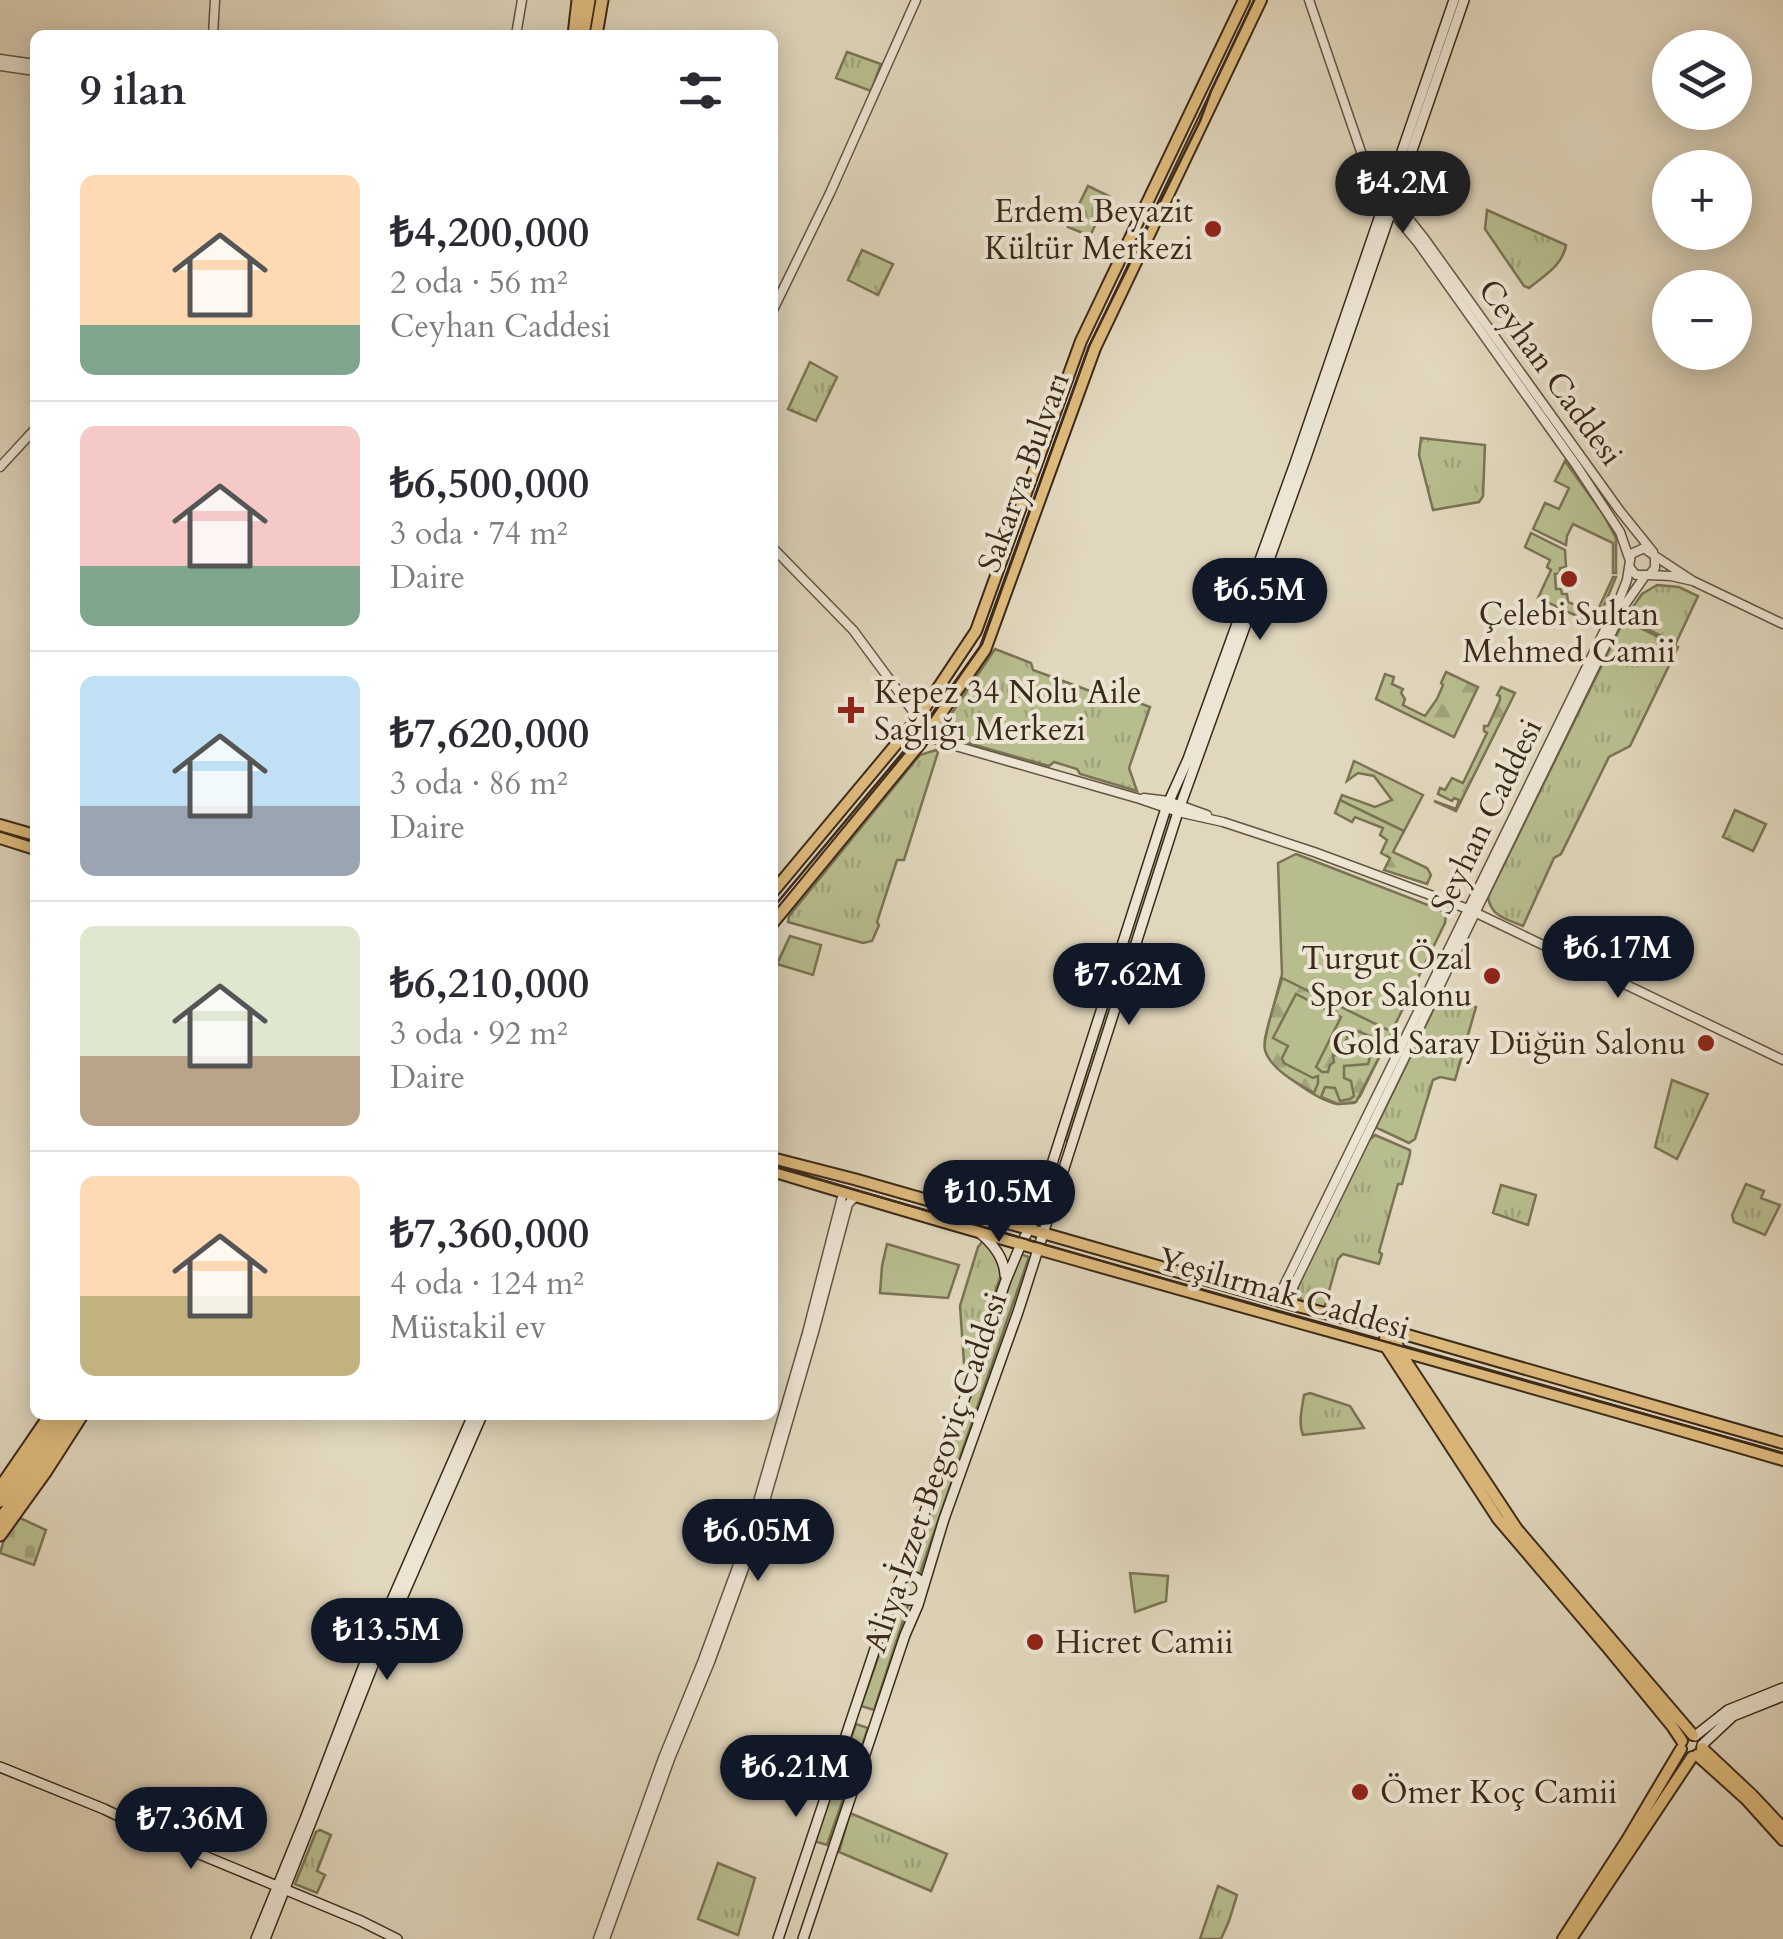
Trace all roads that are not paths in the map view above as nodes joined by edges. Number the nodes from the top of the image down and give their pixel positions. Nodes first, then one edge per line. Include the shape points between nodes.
1 (215, 0) edge
2 (522, 0) edge
3 (602, 0) edge
4 (916, 0) edge
5 (1244, 0) edge
6 (1262, 0) edge
7 (1309, 0) edge
8 (1454, 0) edge
9 (1464, 0) edge
10 (586, 2) edge
11 (214, 30) edge
12 (517, 30) edge
13 (576, 30) edge
14 (583, 30) edge
15 (597, 30) edge
16 (0, 62) edge
17 (30, 67) edge
18 (1389, 202) junction
19 (1409, 231) junction
20 (1383, 233) junction
21 (778, 300) edge
22 (30, 434) edge
23 (0, 467) edge
24 (778, 553) edge
25 (1654, 554) junction
26 (1630, 563) junction
27 (1647, 576) junction
28 (1693, 581) junction
29 (1783, 624) edge
30 (918, 718) junction
31 (929, 737) junction
32 (958, 746) junction
33 (1167, 805) junction
34 (1179, 808) junction
35 (0, 825) edge
36 (30, 834) edge
37 (0, 838) edge
38 (30, 847) edge
39 (778, 886) edge
40 (1472, 911) junction
41 (778, 914) edge
42 (1783, 1060) edge
43 (778, 1157) edge
44 (778, 1176) edge
45 (844, 1192) junction
46 (857, 1196) junction
47 (1030, 1228) junction
48 (1044, 1232) junction
49 (979, 1233) junction
50 (1021, 1244) junction
51 (1038, 1248) junction
52 (1006, 1280) junction
53 (1277, 1300) junction
54 (1294, 1305) junction
55 (1392, 1331) junction
56 (1386, 1348) junction
57 (1400, 1352) junction
58 (47, 1420) edge
59 (57, 1420) edge
60 (70, 1420) edge
61 (79, 1420) edge
62 (470, 1420) edge
63 (480, 1420) edge
64 (1783, 1443) edge
65 (1783, 1460) edge
66 (0, 1488) edge
67 (0, 1501) edge
68 (0, 1520) edge
69 (0, 1535) edge
70 (900, 1583) junction
71 (922, 1592) junction
72 (1783, 1688) edge
73 (1783, 1696) edge
74 (1693, 1746) junction
75 (0, 1767) edge
76 (1783, 1828) edge
77 (1783, 1840) edge
78 (281, 1887) junction
79 (256, 1939) edge
80 (265, 1939) edge
81 (397, 1939) edge
82 (601, 1939) edge
83 (778, 1939) edge
84 (802, 1939) edge
85 (1562, 1939) edge
86 (1571, 1939) edge

1 - 11 street
2 - 12 street
3 - 15 highway
4 - 21 street
5 - 30 main road, Sakarya Bulvarı via 1080,341 981,620
6 - 31 main road, Sakarya Bulvarı via 1095,348 988,643
7 - 18 street, Ceyhan Caddesi via 1369,175
8 - 18 main road, Aliya İzzet Begoviç Caddesi
9 - 18 main road, Aliya İzzet Begoviç Caddesi
10 - 13 highway
10 - 14 highway
16 - 17 street
18 - 19 street, Ceyhan Caddesi
18 - 20 main road, Aliya İzzet Begoviç Caddesi
18 - 25 street, Ceyhan Caddesi via 1424,238
18 - 33 main road, Aliya İzzet Begoviç Caddesi
19 - 20 street
19 - 26 street, Ceyhan Caddesi via 1576,465 1620,532
20 - 34 main road, Aliya İzzet Begoviç Caddesi
22 - 23 street
24 - 30 street via 854,630
25 - 26 street via 1639,548
25 - 27 street via 1656,568
25 - 28 street, Ceyhan Caddesi
26 - 27 street via 1636,575
26 - 40 street, Seyhan Caddesi via 1618,603
27 - 28 street, Ceyhan Caddesi
27 - 40 street, Seyhan Caddesi via 1626,603
28 - 29 street, Ceyhan Caddesi
30 - 31 main road
30 - 39 main road, Sakarya Bulvarı
31 - 32 street
31 - 32 street
31 - 41 main road, Sakarya Bulvarı
32 - 33 street
33 - 34 street
33 - 47 main road, Aliya İzzet Begoviç Caddesi
34 - 40 street
34 - 48 main road, Aliya İzzet Begoviç Caddesi
35 - 36 main road
37 - 38 main road
40 - 42 street
40 - 53 street, Seyhan Caddesi
40 - 54 street, Seyhan Caddesi via 1295,1283
43 - 47 main road, Yeşilırmak Caddesi
44 - 45 main road, Yeşilırmak Caddesi via 822,1192
45 - 46 main road, Yeşilırmak Caddesi
45 - 82 street via 746,1542
46 - 49 main road, Yeşilırmak Caddesi
46 - 82 street via 848,1204 751,1549
47 - 48 main road, Yeşilırmak Caddesi
47 - 50 main road, Aliya İzzet Begoviç Caddesi
48 - 51 main road, Aliya İzzet Begoviç Caddesi
48 - 53 main road, Yeşilırmak Caddesi
49 - 50 main road, Yeşilırmak Caddesi
49 - 52 main road via 1000,1257
50 - 51 main road, Yeşilırmak Caddesi
50 - 52 main road, Aliya İzzet Begoviç Caddesi
51 - 56 main road, Yeşilırmak Caddesi
51 - 71 main road, Aliya İzzet Begoviç Caddesi
52 - 70 main road, Aliya İzzet Begoviç Caddesi
53 - 54 main road, Yeşilırmak Caddesi
54 - 55 main road, Yeşilırmak Caddesi
55 - 56 main road
55 - 57 main road
55 - 64 main road, Yeşilırmak Caddesi
56 - 57 main road, Yeşilırmak Caddesi
56 - 74 main road via 1498,1519
57 - 65 main road, Yeşilırmak Caddesi
57 - 74 main road via 1510,1520
58 - 66 highway
59 - 67 highway
60 - 68 highway
61 - 69 highway
62 - 78 main road via 367,1657
63 - 78 main road
70 - 71 main road via 916,1578
70 - 71 main road via 906,1599
70 - 83 main road, Aliya İzzet Begoviç Caddesi
71 - 84 main road, Aliya İzzet Begoviç Caddesi
72 - 74 main road via 1728,1710
73 - 74 main road via 1733,1716
74 - 76 main road
74 - 77 main road
74 - 85 main road
74 - 86 main road
75 - 78 main road
78 - 79 main road
78 - 80 main road
78 - 81 main road

